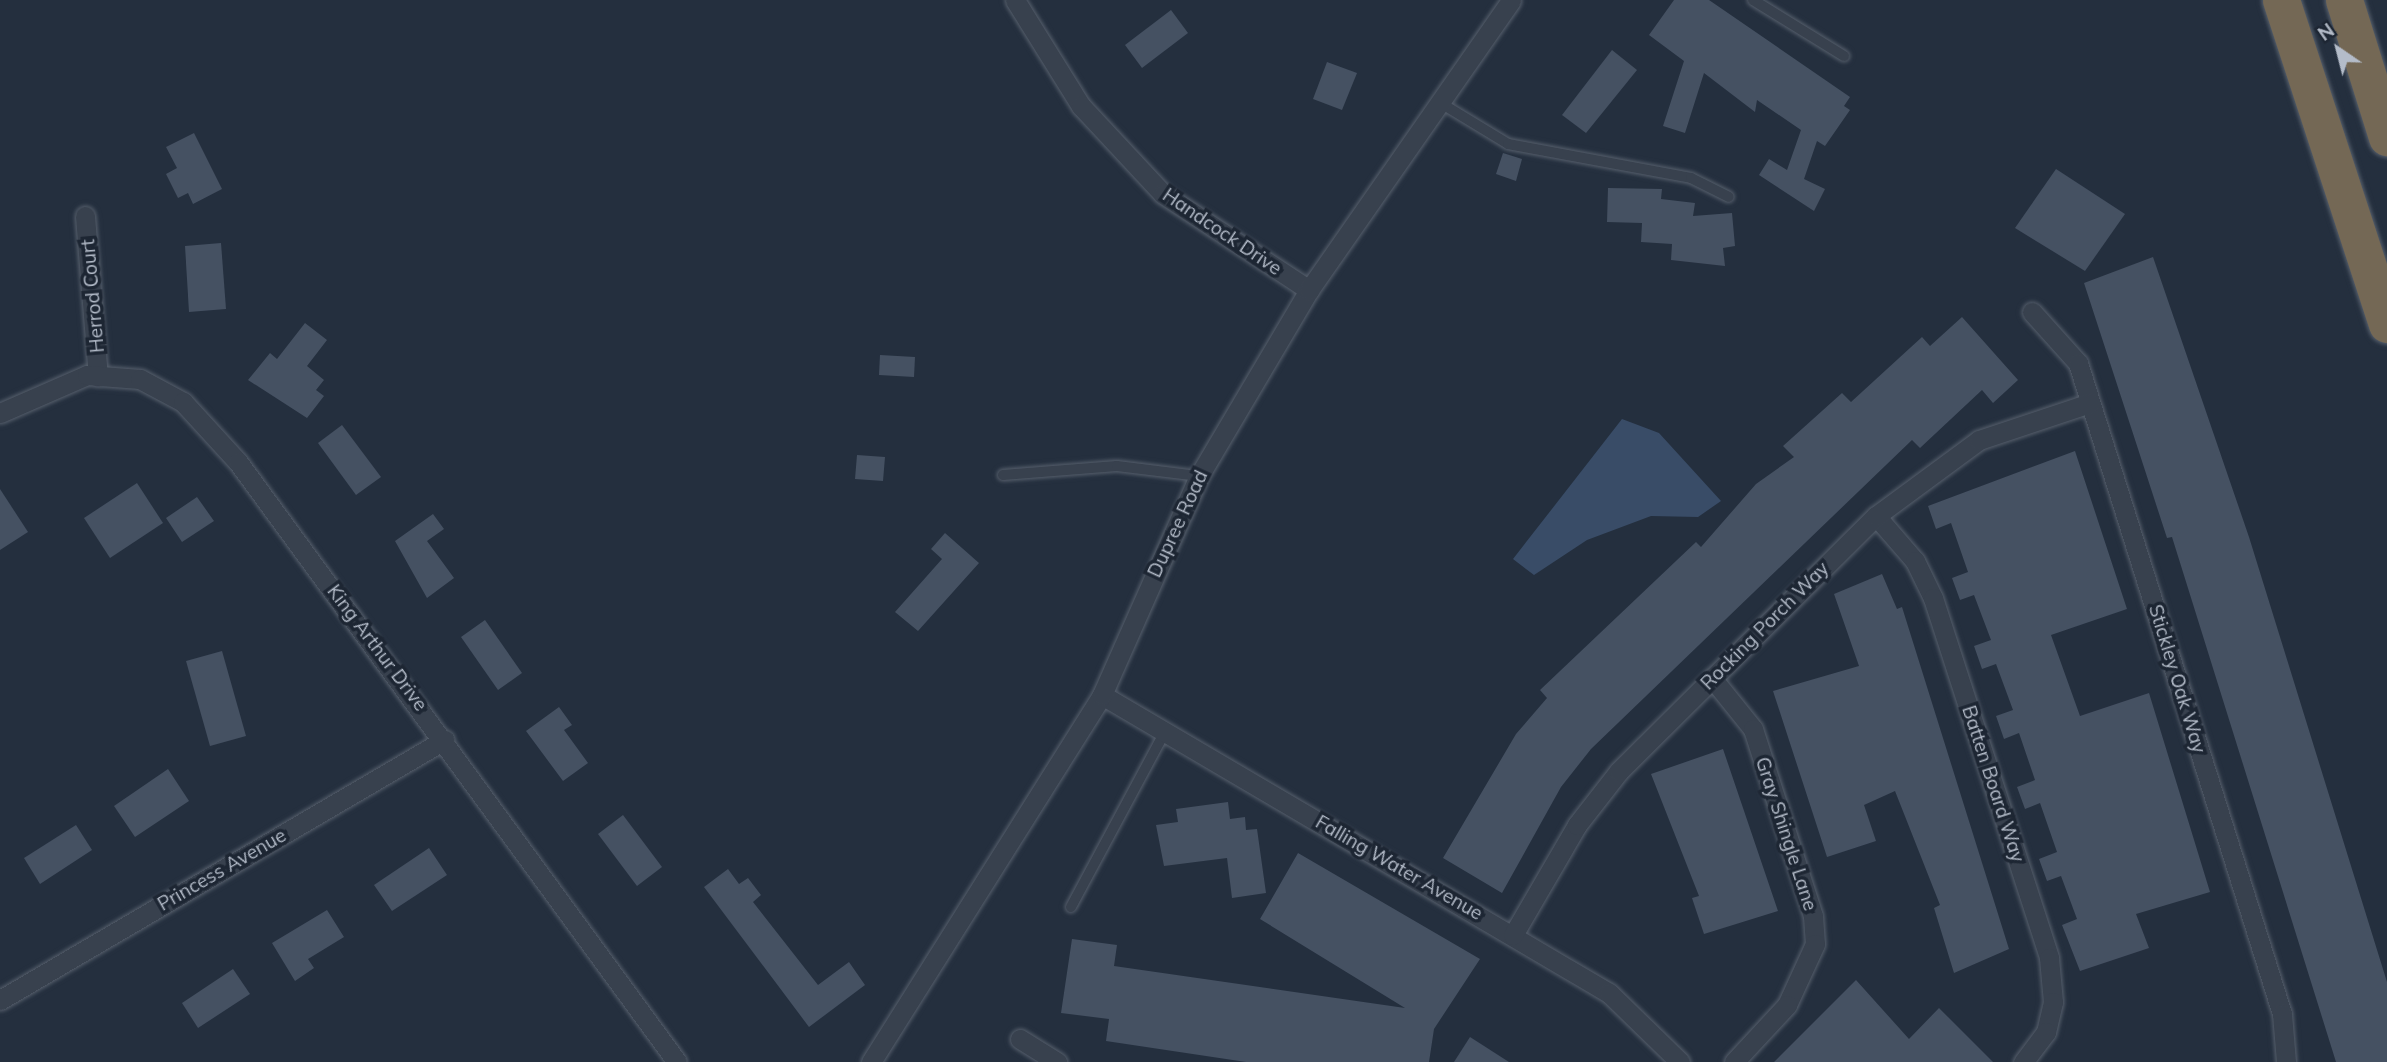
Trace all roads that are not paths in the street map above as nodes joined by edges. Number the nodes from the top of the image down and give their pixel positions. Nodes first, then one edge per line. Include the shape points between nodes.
1 (1015, 0) edge
2 (1511, 0) edge
3 (1753, 0) edge
4 (2281, 0) edge
5 (2344, 0) edge
6 (1844, 56) dead end
7 (1439, 103) junction
8 (2387, 137) edge
9 (1729, 197) dead end
10 (85, 216) dead end
11 (1309, 290) junction
12 (2032, 312) dead end
13 (2387, 324) edge
14 (98, 376) junction
15 (2090, 403) junction
16 (0, 413) edge
17 (1003, 475) dead end
18 (1199, 476) junction
19 (1876, 516) junction
20 (1712, 678) junction
21 (1102, 695) junction
22 (1165, 732) junction
23 (444, 740) junction
24 (1071, 906) dead end
25 (1513, 935) junction
26 (0, 1000) edge
27 (1020, 1039) dead end
28 (677, 1062) edge
29 (871, 1062) edge
30 (1057, 1062) edge
31 (1679, 1062) edge
32 (1734, 1062) edge
33 (2023, 1062) edge
34 (2286, 1062) edge

1 - 11 street, Handcock Drive via 1082,106 1163,194
2 - 7 street, Dupree Road
3 - 6 lane
4 - 13 highway
5 - 8 highway
7 - 9 lane via 1508,144 1691,178
7 - 11 street, Dupree Road
10 - 14 street, Herrod Court
11 - 18 street, Dupree Road
12 - 15 street, Stickley Oak Way via 2067,344
14 - 16 street, King Arthur Drive via 39,391
14 - 23 street, King Arthur Drive via 140,379 183,402 238,462
15 - 19 street, Rocking Porch Way via 1979,440
15 - 34 street, Stickley Oak Way via 2282,1014
17 - 18 lane via 1118,466
18 - 21 street, Dupree Road
19 - 20 street, Rocking Porch Way
19 - 33 street, Batten Board Way via 1915,561 1933,598 2049,958 2053,1003 2046,1032
20 - 25 street, Rocking Porch Way via 1597,797
20 - 32 street, Gray Shingle Lane via 1753,729 1814,925 1804,977 1787,1005
21 - 22 street, Falling Water Avenue
21 - 29 street, Dupree Road
22 - 24 lane
22 - 25 street, Falling Water Avenue
23 - 26 street, Princess Avenue
23 - 28 street, King Arthur Drive
25 - 31 street, Falling Water Avenue via 1609,993
27 - 30 street

